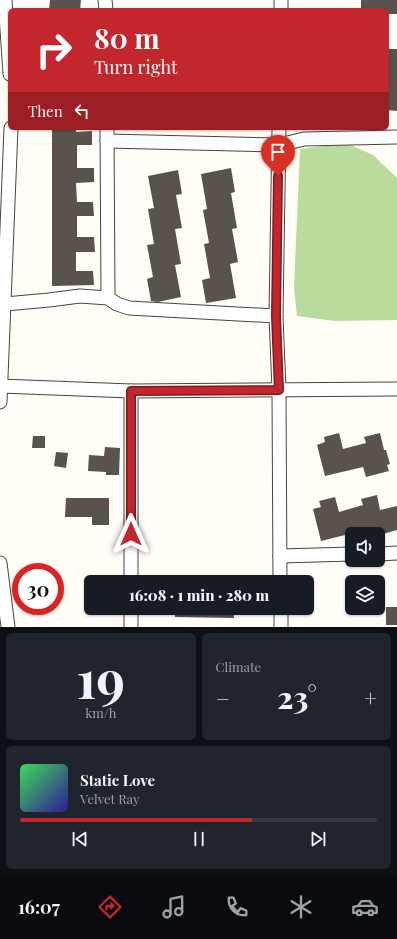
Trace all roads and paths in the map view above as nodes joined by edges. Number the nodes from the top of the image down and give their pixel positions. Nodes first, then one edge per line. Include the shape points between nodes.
1 (5, 0) edge
2 (8, 44) edge
3 (11, 130) edge
4 (107, 130) edge
5 (279, 130) edge
6 (397, 138) edge
7 (107, 141) junction
8 (279, 144) junction
9 (108, 298) junction
10 (5, 304) junction
11 (276, 316) junction
12 (0, 386) edge
13 (397, 389) edge
14 (279, 390) junction
15 (131, 391) junction
16 (0, 402) edge
17 (397, 553) edge
18 (345, 554) edge
19 (385, 554) edge
20 (280, 556) junction
21 (0, 563) edge
22 (131, 575) edge
23 (280, 575) edge
24 (131, 615) edge
25 (281, 615) edge
26 (8, 627) edge
27 (131, 627) edge
28 (281, 627) edge

1 - 2 street
3 - 10 street
4 - 7 street
5 - 8 street
6 - 8 street via 304,139
7 - 8 street
7 - 9 street
8 - 11 street
9 - 10 street via 80,296
9 - 11 street via 129,308
10 - 12 street
11 - 14 street
12 - 15 street
12 - 16 street
13 - 14 street
14 - 15 street
14 - 20 street
15 - 22 street
17 - 19 street
18 - 20 street
20 - 23 street
21 - 26 street
24 - 27 street
25 - 28 street

